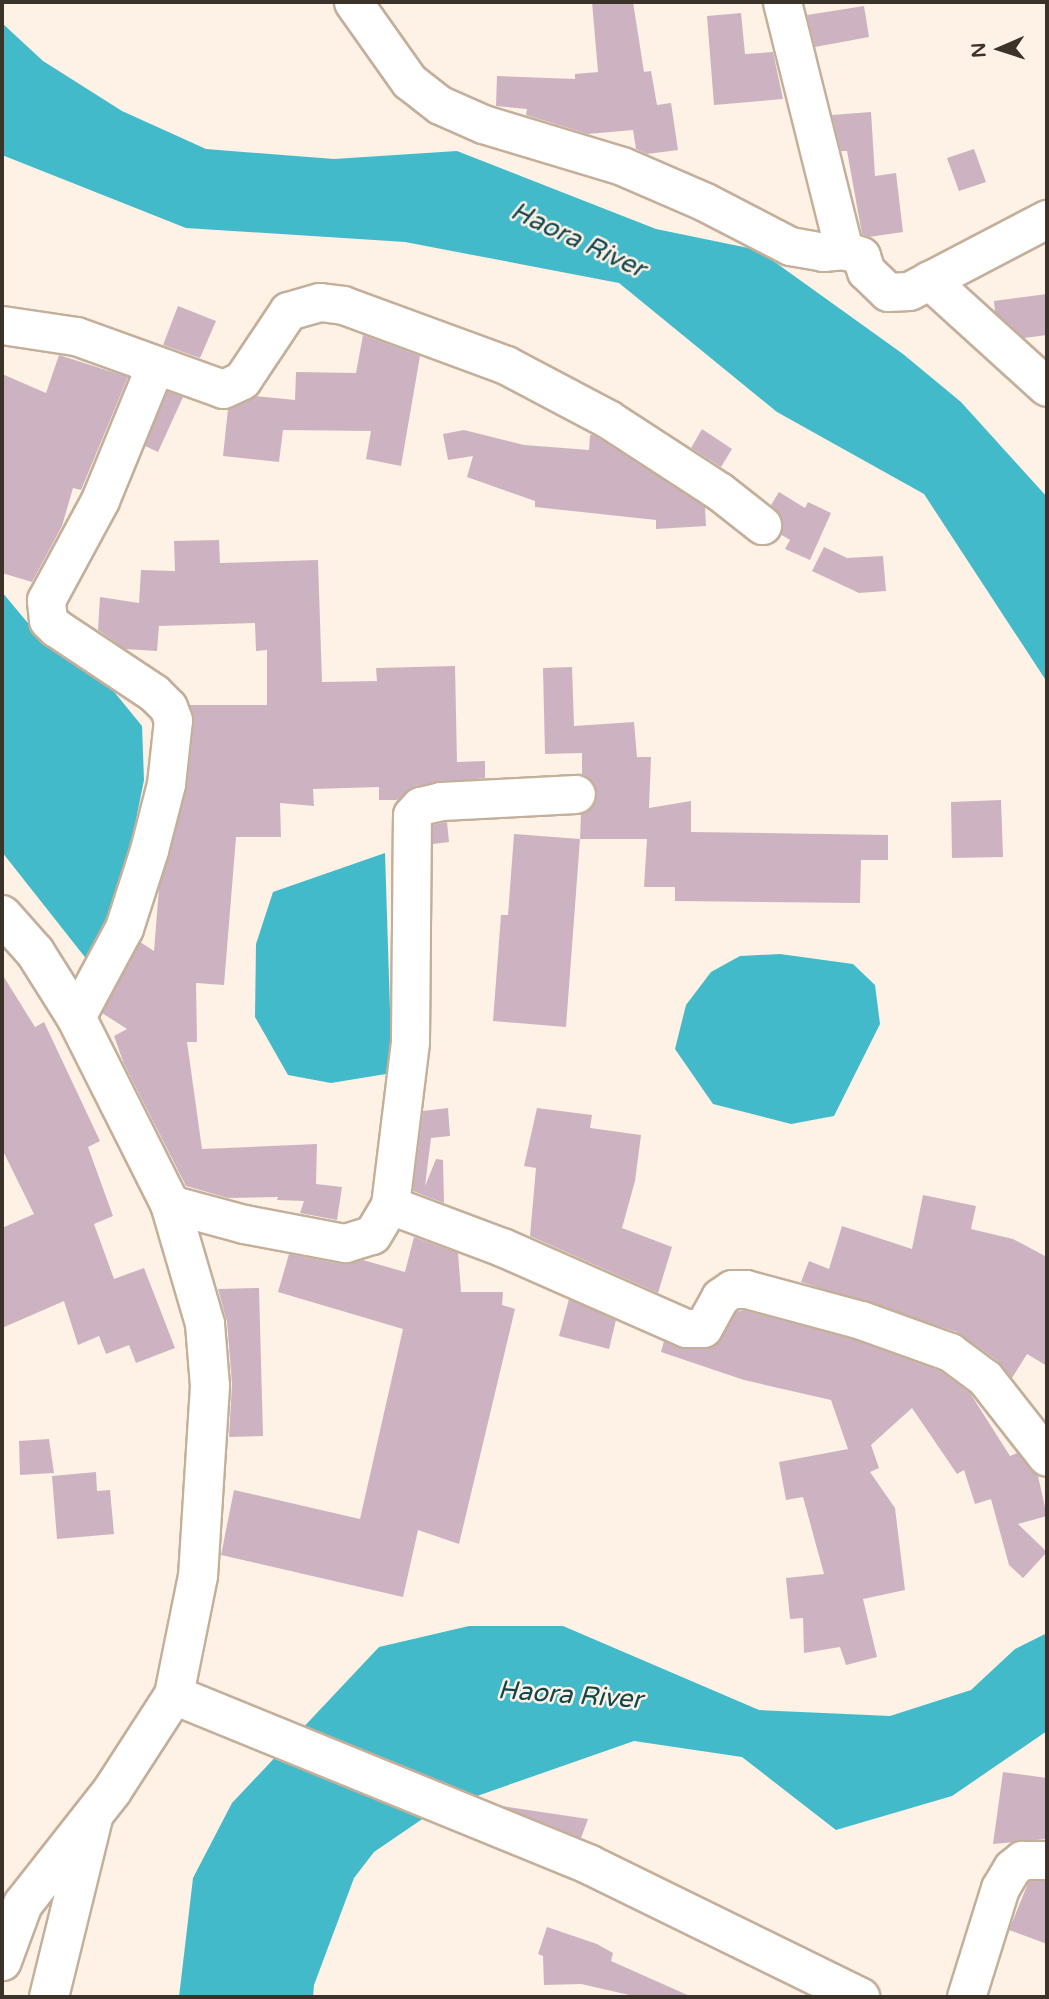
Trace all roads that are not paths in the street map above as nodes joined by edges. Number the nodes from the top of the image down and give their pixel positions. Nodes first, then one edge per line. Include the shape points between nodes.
1 (353, 2) edge
2 (782, 2) edge
3 (1047, 219) edge
4 (844, 250) junction
5 (929, 281) junction
6 (2, 325) edge
7 (155, 366) junction
8 (1047, 387) edge
9 (762, 525) dead end
10 (576, 794) dead end
11 (3, 918) edge
12 (76, 1017) junction
13 (170, 1204) junction
14 (390, 1205) junction
15 (1047, 1457) edge
16 (174, 1695) junction
17 (95, 1809) junction
18 (1047, 1860) edge
19 (2, 1961) edge
20 (49, 1997) edge
21 (860, 1997) edge
22 (966, 1997) edge

1 - 4 street via 409,81 440,106 483,124 622,166 790,246 823,252
2 - 4 street
3 - 5 street
4 - 5 street via 861,256 866,271 888,292 909,290
5 - 8 street
6 - 7 street via 76,336
7 - 9 street via 215,388 230,387 242,380 288,311 320,302 343,305 506,365 608,419 719,491
7 - 12 street via 100,500 46,600 48,620 56,628 154,692 173,720 166,784 124,928
10 - 14 street via 441,801 427,803 412,815 410,1041
11 - 12 street via 35,952
12 - 13 street
13 - 14 street via 244,1224 345,1242 372,1235
13 - 16 street via 205,1324 210,1386 198,1577
14 - 15 street via 502,1247 686,1328 703,1328 724,1293 746,1289 861,1320 950,1352 985,1378
16 - 17 street
16 - 21 street via 590,1865
17 - 19 street via 23,1904
17 - 20 street
18 - 22 street via 1022,1860 1000,1888

